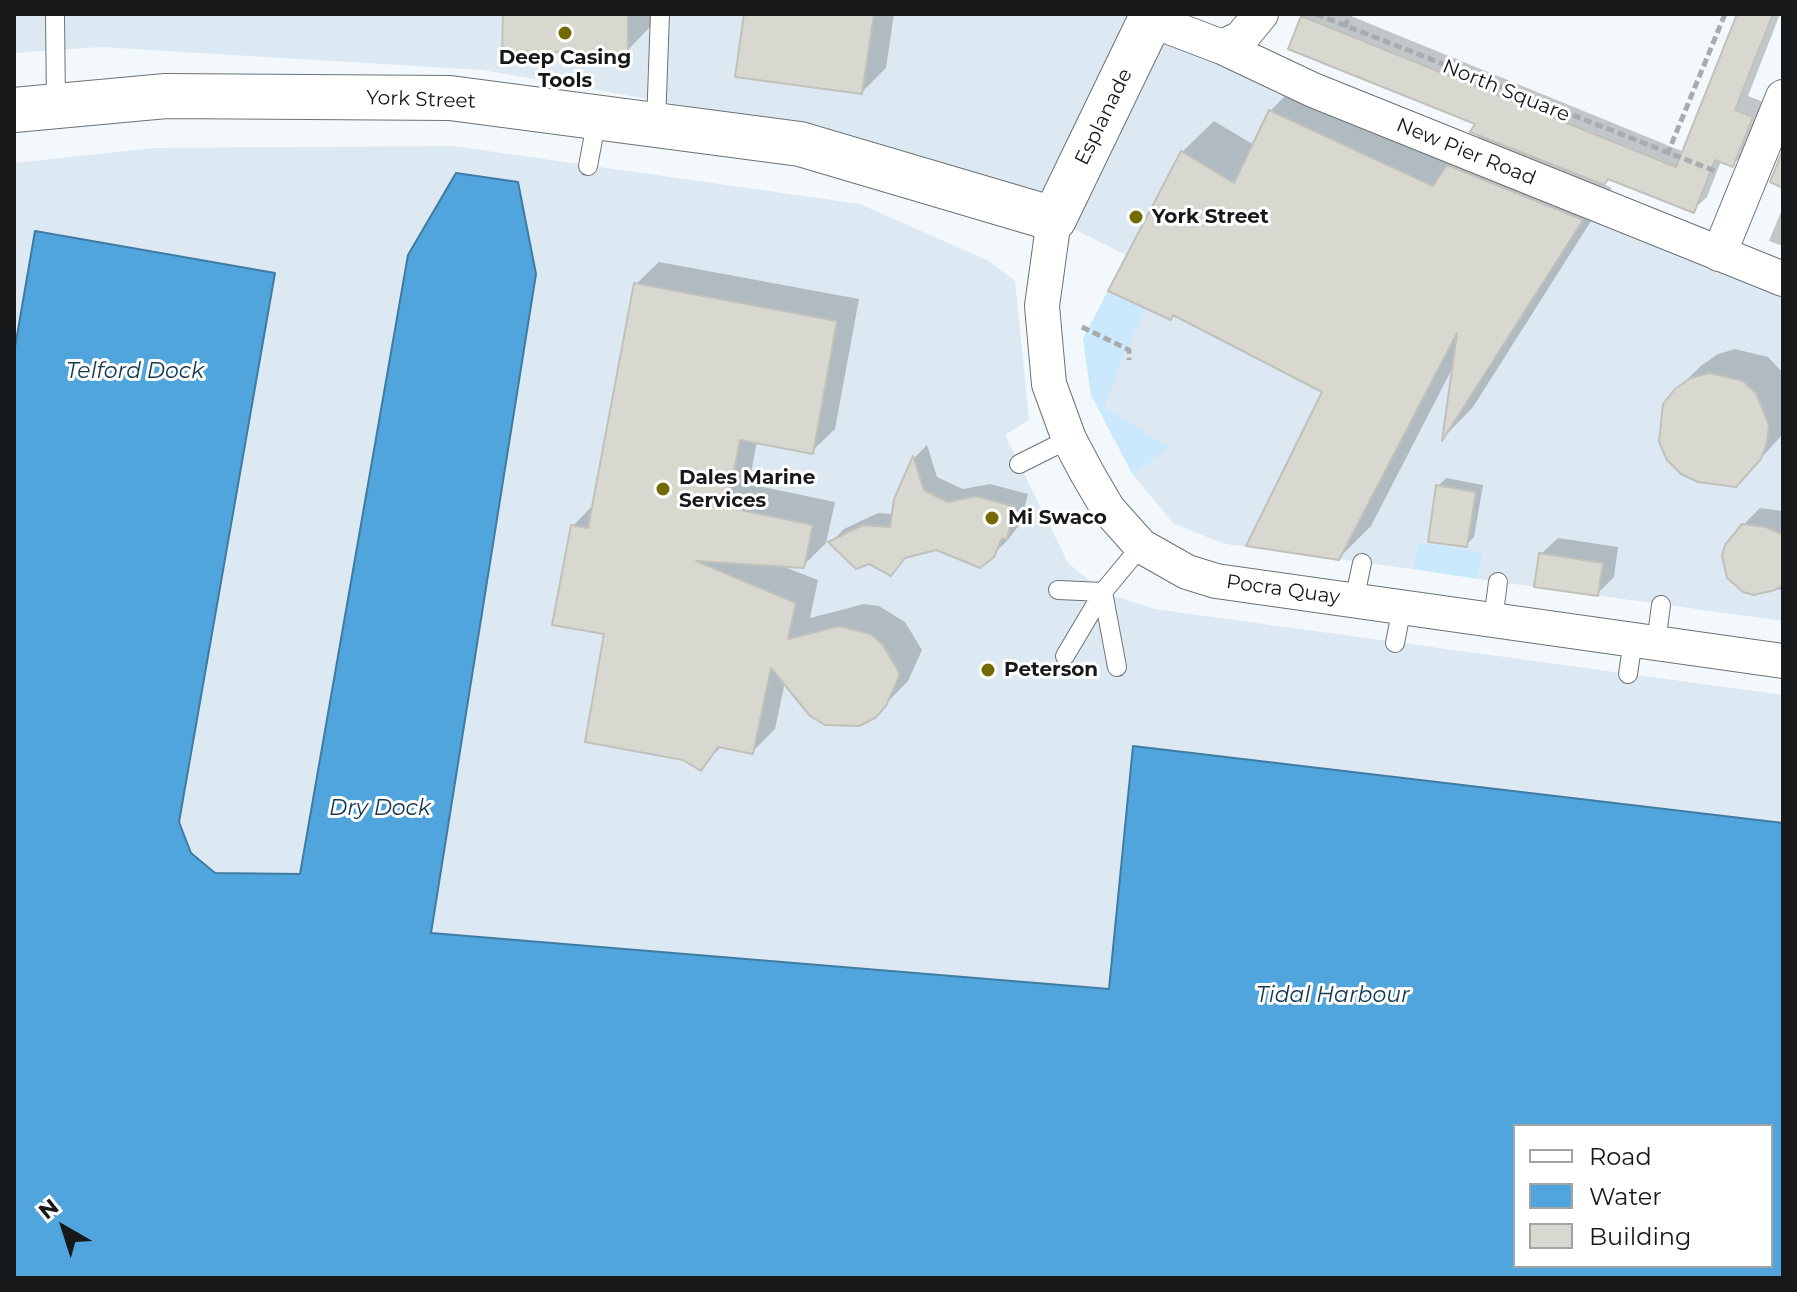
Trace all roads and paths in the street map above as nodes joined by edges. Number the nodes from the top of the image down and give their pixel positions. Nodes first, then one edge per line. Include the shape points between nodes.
1 (55, 14) edge
2 (660, 14) edge
3 (1261, 14) edge
4 (1316, 14) edge
5 (1350, 14) edge
6 (1725, 14) edge
7 (1152, 17) edge
8 (1345, 27) junction
9 (1222, 47) junction
10 (1783, 97) edge
11 (35, 107) edge
12 (598, 116) junction
13 (656, 123) junction
14 (1667, 155) junction
15 (588, 166) dead end
16 (1748, 183) junction
17 (1054, 219) junction
18 (1719, 254) junction
19 (1783, 279) edge
20 (1042, 306) junction
21 (1129, 360) dead end
22 (1069, 439) junction
23 (1019, 464) dead end
24 (1141, 546) junction
25 (1362, 563) dead end
26 (1498, 582) dead end
27 (1058, 590) dead end
28 (1103, 592) junction
29 (1354, 601) junction
30 (1661, 605) dead end
31 (1402, 607) junction
32 (1493, 620) junction
33 (1644, 642) junction
34 (1395, 643) dead end
35 (1065, 656) dead end
36 (1783, 661) edge
37 (1117, 667) dead end
38 (1628, 674) dead end

1 - 11 lane
2 - 13 lane
3 - 9 street via 1241,38
4 - 8 path, North Square
5 - 8 path
6 - 14 path
7 - 9 street, New Pier Road
7 - 17 street, Esplanade
8 - 14 path, North Square
9 - 18 street, New Pier Road via 1313,90
10 - 16 street
11 - 12 street, York Street via 166,96 450,98
12 - 13 street, York Street
12 - 15 lane
13 - 17 street, York Street via 800,144
14 - 16 path, North Square
16 - 18 street
17 - 20 street, Pocra Quay
18 - 19 street, New Pier Road
20 - 21 path via 1129,350
20 - 22 street, Pocra Quay via 1049,384
22 - 23 lane
22 - 24 street, Pocra Quay via 1108,509
24 - 28 lane
24 - 29 street, Pocra Quay via 1187,572 1216,581
25 - 29 lane
26 - 32 lane
27 - 28 lane
28 - 35 lane
28 - 37 lane
29 - 31 street, Pocra Quay
30 - 33 lane
31 - 32 street, Pocra Quay
31 - 34 lane
32 - 33 street, Pocra Quay
33 - 36 street, Pocra Quay
33 - 38 lane

